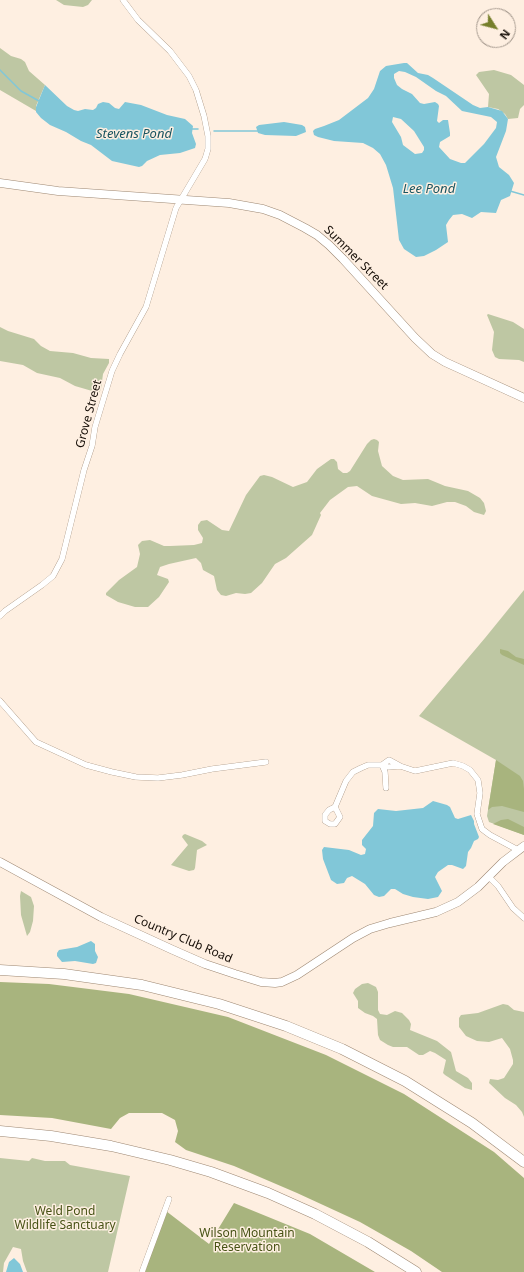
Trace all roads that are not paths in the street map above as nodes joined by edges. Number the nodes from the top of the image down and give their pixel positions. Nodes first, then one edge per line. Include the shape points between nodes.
1 (123, 0) edge
2 (0, 183) edge
3 (180, 200) junction
4 (524, 398) edge
5 (0, 616) edge
6 (0, 701) edge
7 (266, 762) dead end
8 (382, 764) junction
9 (386, 788) dead end
10 (335, 807) dead end
11 (521, 848) edge
12 (0, 862) edge
13 (488, 876) junction
14 (524, 918) edge
15 (0, 970) edge
16 (0, 1131) edge
17 (524, 1162) edge
18 (169, 1198) dead end
19 (142, 1272) edge
20 (416, 1272) edge

1 - 3 street, Grove Street via 138,20 170,51 185,70 196,90 204,116 209,141 207,154
2 - 3 main road, Summer Street via 58,191
3 - 4 main road, Summer Street via 229,203 263,209 306,228 343,259 432,354
3 - 5 street, Grove Street via 146,307 120,354 106,390 62,560 52,576
6 - 7 street via 36,742 86,765 112,772 158,778
8 - 9 street
8 - 10 street via 368,765 353,772
8 - 11 street via 415,771 453,763 470,770 478,780 480,793 477,814 482,829
11 - 13 main road, Country Club Road
12 - 13 main road, Country Club Road via 101,917 205,964 261,982 276,983 297,975 353,938 370,930 436,912 458,902 478,888
13 - 14 street
15 - 17 highway via 64,974 147,986 219,1004 282,1024 342,1049 405,1081 472,1123
16 - 20 highway via 107,1145 211,1172 315,1214 372,1244
18 - 19 street

